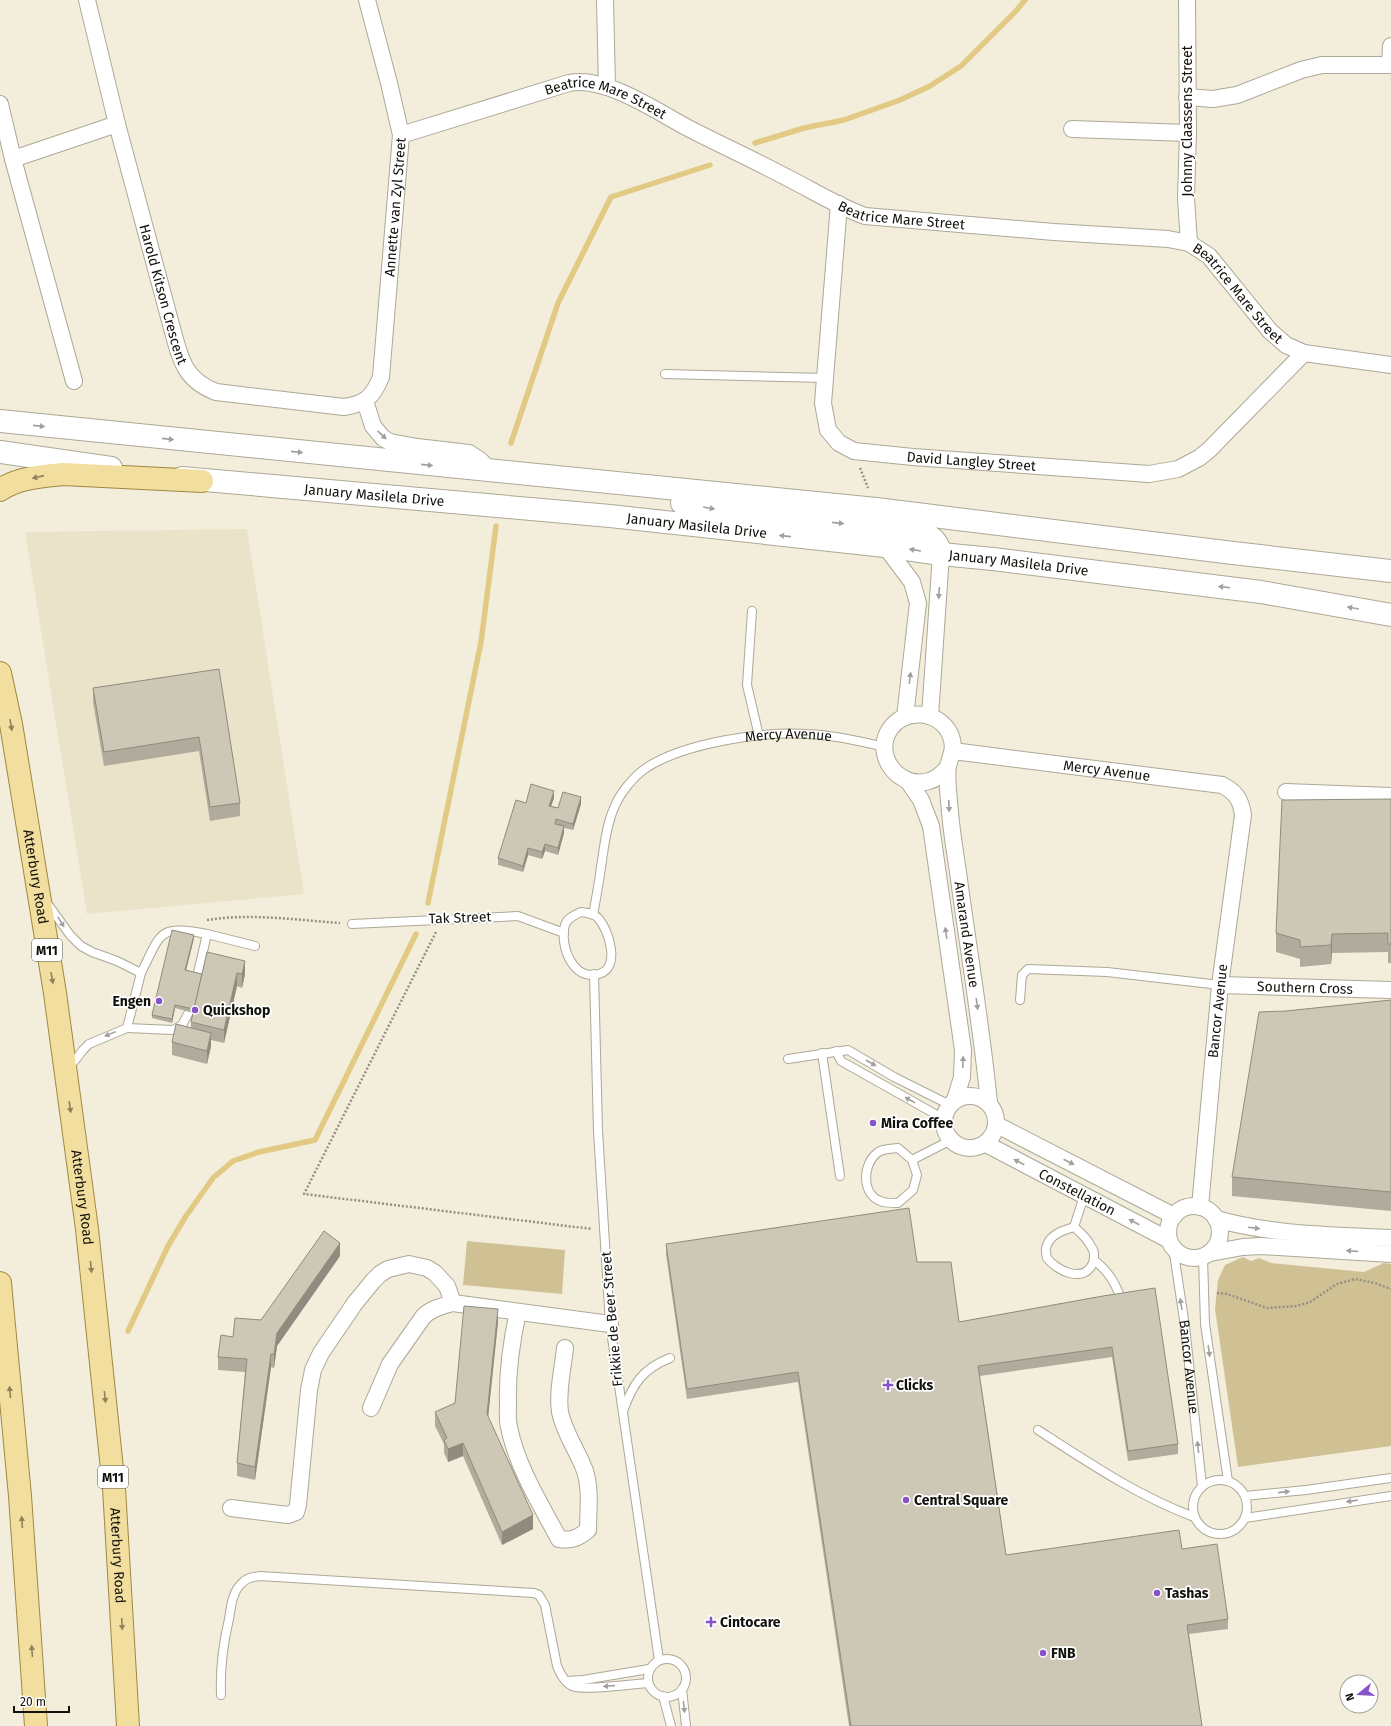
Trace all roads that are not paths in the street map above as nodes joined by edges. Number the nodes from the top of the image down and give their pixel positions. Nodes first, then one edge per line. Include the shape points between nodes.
1 (86, 0) edge
2 (367, 0) edge
3 (605, 0) edge
4 (1187, 0) edge
5 (1391, 46) edge
6 (1391, 65) edge
7 (607, 87) junction
8 (1187, 97) junction
9 (0, 104) edge
10 (117, 124) junction
11 (1072, 129) dead end
12 (1188, 133) junction
13 (401, 135) junction
14 (13, 159) junction
15 (839, 204) junction
16 (1190, 243) junction
17 (1304, 353) junction
18 (1391, 365) edge
19 (665, 374) dead end
20 (825, 378) junction
21 (74, 381) dead end
22 (365, 401) junction
23 (0, 421) edge
24 (0, 452) edge
25 (490, 471) junction
26 (202, 481) junction
27 (632, 485) junction
28 (0, 490) edge
29 (885, 546) junction
30 (941, 554) junction
31 (1391, 571) edge
32 (752, 611) dead end
33 (1391, 615) edge
34 (0, 673) edge
35 (930, 716) junction
36 (905, 717) junction
37 (759, 736) junction
38 (885, 747) junction
39 (953, 751) junction
40 (948, 767) junction
41 (908, 781) junction
42 (1286, 792) dead end
43 (1391, 796) edge
44 (1243, 815) joint
45 (38, 891) junction
46 (593, 915) junction
47 (352, 924) dead end
48 (564, 933) junction
49 (207, 934) junction
50 (255, 946) dead end
51 (141, 973) junction
52 (594, 974) junction
53 (197, 976) edge
54 (1220, 985) junction
55 (1391, 990) edge
56 (1020, 1000) dead end
57 (189, 1012) edge
58 (127, 1028) junction
59 (836, 1051) junction
60 (822, 1053) junction
61 (788, 1059) dead end
62 (66, 1073) junction
63 (989, 1103) junction
64 (950, 1108) junction
65 (997, 1125) junction
66 (950, 1140) junction
67 (986, 1144) junction
68 (912, 1160) junction
69 (840, 1176) dead end
70 (1084, 1196) junction
71 (1200, 1207) junction
72 (1174, 1216) junction
73 (1216, 1219) junction
74 (1074, 1227) junction
75 (1391, 1238) edge
76 (1171, 1244) junction
77 (1391, 1254) edge
78 (1206, 1255) junction
79 (1094, 1260) junction
80 (0, 1283) edge
81 (1121, 1299) edge
82 (453, 1303) junction
83 (518, 1312) junction
84 (610, 1324) junction
85 (565, 1348) dead end
86 (670, 1358) dead end
87 (370, 1408) dead end
88 (622, 1413) junction
89 (1038, 1430) dead end
90 (1391, 1478) edge
91 (1228, 1480) junction
92 (1202, 1486) junction
93 (1245, 1496) junction
94 (1391, 1496) edge
95 (231, 1508) dead end
96 (1194, 1518) junction
97 (1245, 1518) junction
98 (659, 1660) junction
99 (649, 1669) junction
100 (566, 1681) junction
101 (648, 1683) junction
102 (682, 1689) junction
103 (221, 1695) dead end
104 (663, 1696) junction
105 (36, 1726) edge
106 (128, 1726) edge
107 (671, 1726) edge
108 (686, 1726) edge

1 - 10 street, Harold Kitson Crescent
2 - 13 street, Annette van Zyl Street
3 - 7 street
4 - 8 street, Johnny Claassens Street
5 - 6 street
6 - 8 street via 1322,65 1237,95 1212,99
7 - 13 street, Beatrice Mare Street via 588,82 569,84
7 - 15 street, Beatrice Mare Street
8 - 12 street, Johnny Claassens Street
9 - 14 street
10 - 14 street
10 - 22 street, Harold Kitson Crescent via 178,350 191,376 206,387 224,393 334,407 350,406
11 - 12 street
12 - 16 street, Johnny Claassens Street via 1186,198
13 - 22 street, Annette van Zyl Street via 382,369 378,384
14 - 21 street
15 - 16 street, Beatrice Mare Street via 865,216 1168,239
15 - 20 street, David Langley Street
16 - 17 street, Beatrice Mare Street via 1209,256 1270,331 1286,345
17 - 18 street, Beatrice Mare Street
17 - 20 street, David Langley Street via 1209,450 1188,466 1149,474 854,451 839,443 828,430 823,403
19 - 20 lane
22 -> 25 street via 373,426 390,442 469,453
23 -> 25 main road
24 - 26 main road, January Masilela Drive
25 - 27 main road
26 -> 28 main road via 63,474 17,482
29 -> 26 main road, January Masilela Drive via 594,515
27 -> 30 main road via 680,503 714,509 916,531 935,540
27 - 31 main road via 876,509
30 -> 29 main road, January Masilela Drive
36 -> 29 street via 918,603 912,582
33 -> 30 main road, January Masilela Drive via 1262,592
30 -> 35 street
32 - 37 lane via 746,685
34 -> 45 main road, Atterbury Road / M11 via 11,724
35 - 36 street via 917,714
35 - 39 street via 938,720 950,733
36 - 38 street via 890,729
37 - 38 lane, Mercy Avenue via 812,734
37 - 46 lane, Mercy Avenue via 693,747 639,773 614,808 605,842
38 - 41 street via 890,768
39 - 40 street
39 - 44 street, Mercy Avenue via 1222,785 1232,790 1239,798
40 - 41 street via 930,781
40 -> 63 street, Amarand Avenue via 950,811
64 -> 41 street, Amarand Avenue via 962,1077 963,1050 931,826 922,800
42 - 43 street
44 - 54 street, Bancor Avenue
45 -> 51 lane via 81,946
45 -> 62 main road, Atterbury Road / M11
46 - 48 lane via 581,912 572,916 565,924
46 - 52 lane via 604,925 612,950 606,970
47 - 48 lane, Tak Street via 518,916
48 - 52 lane via 566,952 572,964 579,972
49 - 50 lane
49 - 51 lane via 186,930 166,932 160,937
49 - 53 lane
51 - 58 lane
52 - 84 lane, Frikkie de Beer Street via 598,1131
54 - 55 street, Southern Cross
54 - 56 lane via 1120,973 1028,969 1022,976
54 - 71 street, Bancor Avenue
57 - 58 lane via 182,1026 173,1030
58 -> 62 lane via 89,1044
59 - 60 lane
59 -> 64 lane via 848,1050
64 -> 59 lane via 841,1061
60 - 61 lane
60 - 69 lane
62 -> 106 main road, Atterbury Road / M11 via 87,1229 114,1488
63 - 64 street via 969,1095
63 - 65 street via 994,1109
64 - 66 street via 944,1126
65 - 67 street
65 -> 72 street, Constellation
66 - 67 street via 957,1145 971,1148
66 - 68 lane
70 -> 67 street, Constellation
68 - 68 lane via 917,1175 913,1190 898,1203 882,1202 871,1193 866,1173 877,1153 884,1149 898,1148
70 - 74 lane
76 -> 70 street, Constellation
71 - 72 street via 1186,1208
71 - 73 street
72 - 76 street via 1168,1231
73 -> 75 street via 1248,1227 1297,1233
73 - 78 street via 1220,1232 1219,1240
74 - 79 lane via 1093,1249
74 - 79 lane via 1062,1230 1053,1237 1046,1245 1046,1258 1063,1272 1076,1274 1085,1273 1091,1268
76 - 78 street via 1186,1257
92 -> 76 lane, Bancor Avenue via 1185,1326
77 -> 78 street via 1261,1246 1242,1247
78 -> 91 lane, Bancor Avenue via 1205,1324
79 - 81 lane via 1110,1275
105 -> 80 main road via 20,1496
82 - 83 street
82 - 87 street via 426,1314 416,1326 390,1364
82 - 95 street via 441,1280 427,1268 417,1265 394,1267 373,1280 327,1344 313,1370 296,1512 288,1515
83 - 84 street
83 - 85 street via 511,1345 507,1388 509,1426 517,1455 559,1539 569,1541 579,1538 588,1530 588,1488 585,1472 560,1412
84 - 88 lane, Frikkie de Beer Street
86 - 88 lane via 659,1362 642,1375 634,1385
88 - 98 lane, Frikkie de Beer Street
89 - 96 lane via 1132,1489
93 -> 90 lane
91 - 92 lane via 1210,1481
91 - 93 lane via 1238,1486
92 - 96 lane via 1193,1501
93 - 97 lane
94 -> 97 lane
96 - 97 lane via 1199,1525 1213,1534 1222,1534 1236,1529
98 - 99 lane
98 - 102 lane via 673,1660 684,1669 685,1683
99 - 100 lane
99 - 101 lane
101 -> 100 lane via 583,1688 573,1687
100 - 103 lane via 560,1674 555,1658 545,1605 539,1595 534,1593 260,1576 242,1582 232,1602 220,1671
101 - 104 lane via 657,1694
102 - 104 lane via 677,1694
102 -> 108 lane
104 - 107 lane

